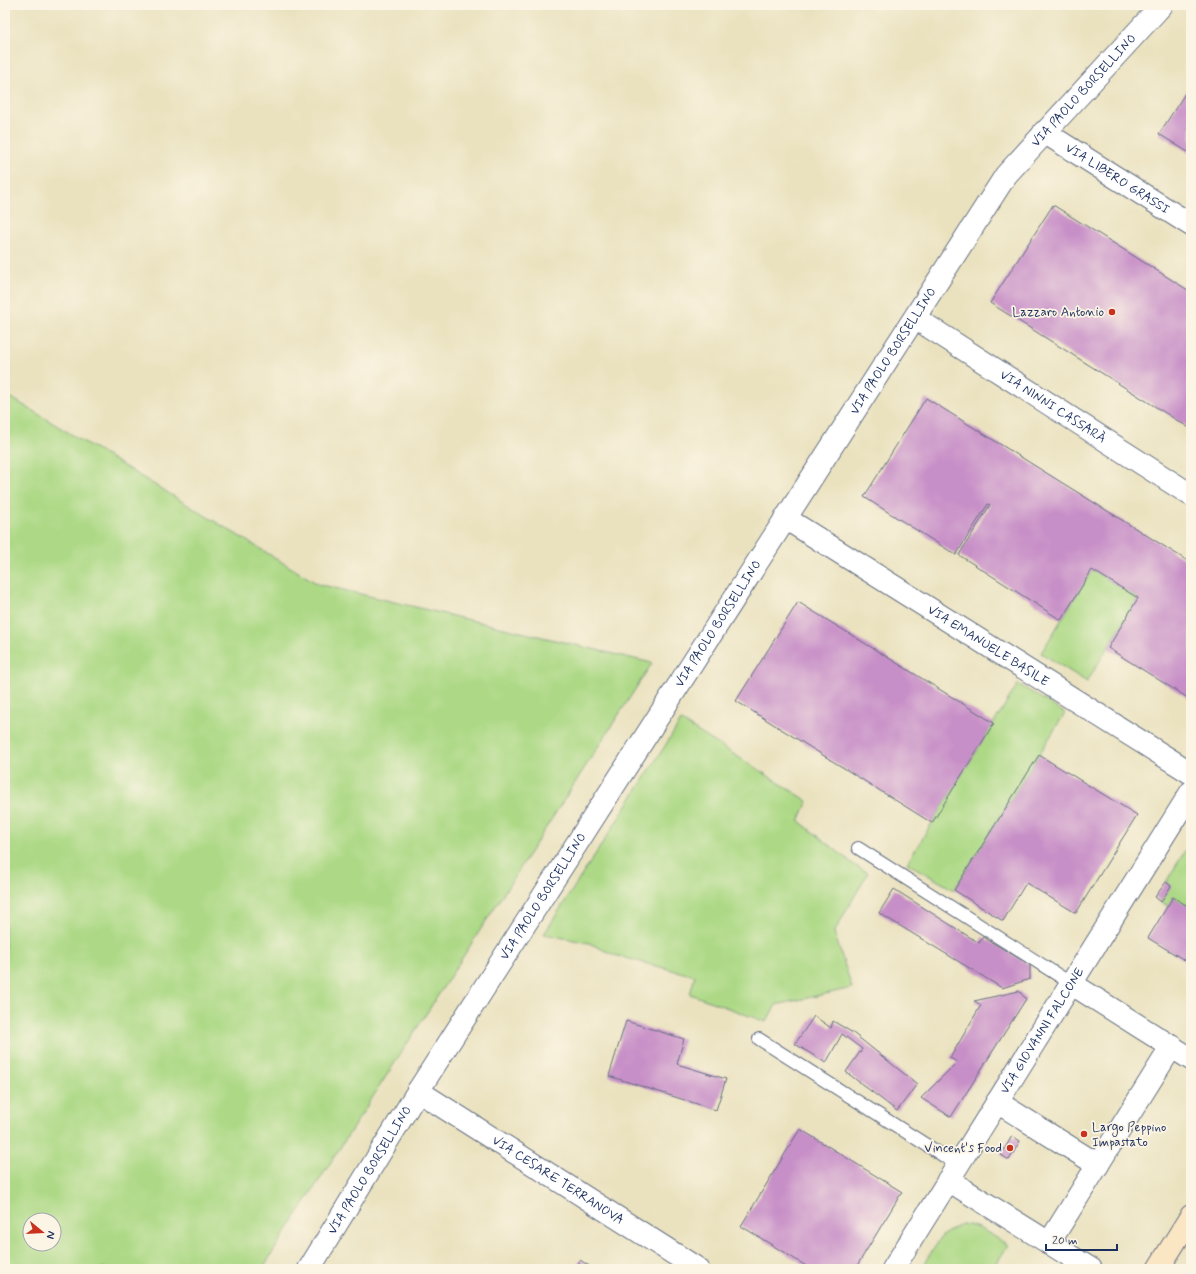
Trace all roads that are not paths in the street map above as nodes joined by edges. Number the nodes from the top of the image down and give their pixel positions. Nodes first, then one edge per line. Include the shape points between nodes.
1 (1162, 5) edge
2 (1044, 132) junction
3 (1191, 225) edge
4 (915, 318) junction
5 (1191, 495) edge
6 (785, 518) junction
7 (1191, 773) edge
8 (1191, 792) edge
9 (858, 848) dead end
10 (1072, 984) junction
11 (759, 1039) dead end
12 (1172, 1046) junction
13 (1191, 1059) edge
14 (418, 1091) junction
15 (997, 1102) junction
16 (1098, 1165) junction
17 (953, 1173) junction
18 (1191, 1216) edge
19 (1049, 1243) junction
20 (309, 1269) edge
21 (698, 1269) edge
22 (892, 1269) edge
23 (1091, 1269) edge
24 (1158, 1269) edge

1 - 2 street, VIA PAOLO BORSELLINO
2 - 3 street, VIA LIBERO GRASSI
2 - 4 street, VIA PAOLO BORSELLINO via 1006,175
4 - 5 street, VIA NINNI CASSARÀ
4 - 6 street, VIA PAOLO BORSELLINO
6 - 7 street, VIA EMANUELE BASILE
6 - 14 street, VIA PAOLO BORSELLINO
8 - 10 street, VIA GIOVANNI FALCONE
9 - 10 lane
10 - 12 street
10 - 15 street, VIA GIOVANNI FALCONE
11 - 17 lane
12 - 13 street
12 - 16 street
14 - 20 street, VIA PAOLO BORSELLINO
14 - 21 street, VIA CESARE TERRANOVA
15 - 16 street
15 - 17 street, VIA GIOVANNI FALCONE
16 - 19 street
17 - 19 street
17 - 22 street, VIA GIOVANNI FALCONE
18 - 24 main road
19 - 23 street

